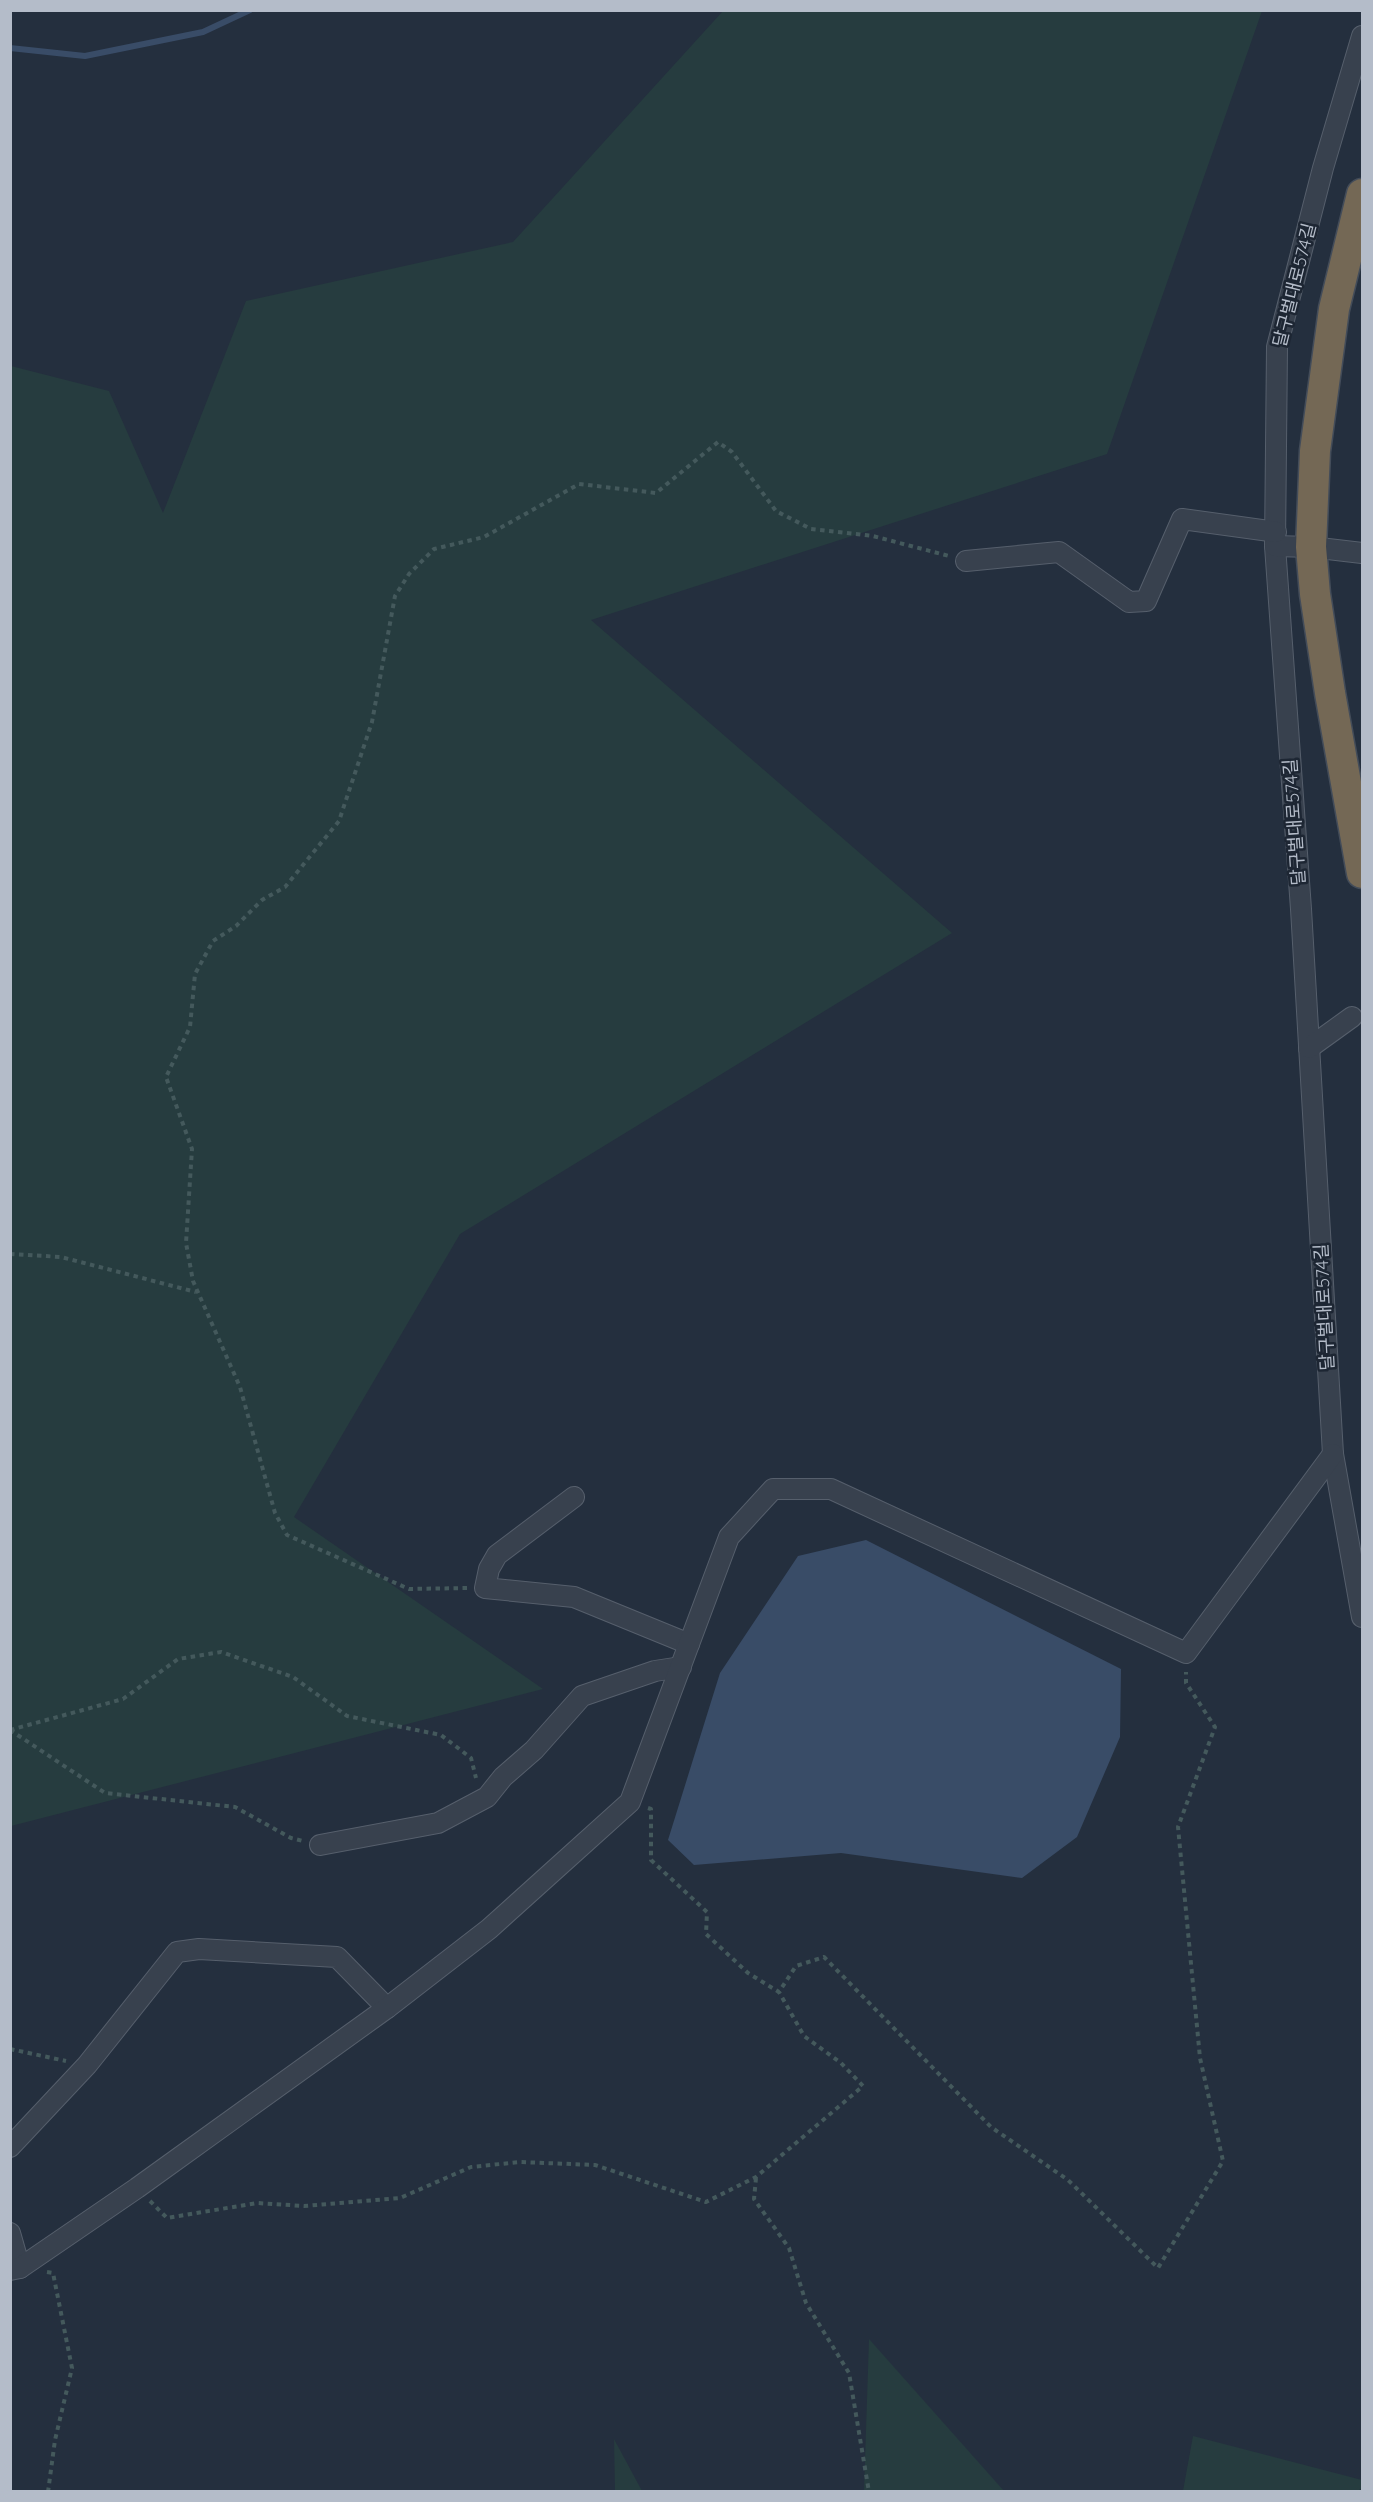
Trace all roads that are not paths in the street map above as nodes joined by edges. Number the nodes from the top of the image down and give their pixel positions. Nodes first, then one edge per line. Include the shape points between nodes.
1 (1362, 36) edge
2 (1362, 194) edge
3 (1276, 539) junction
4 (1311, 547) junction
5 (1362, 553) edge
6 (966, 561) road end
7 (1362, 873) edge
8 (1352, 1017) dead end
9 (1309, 1048) junction
10 (1333, 1454) junction
11 (574, 1497) dead end
12 (1362, 1617) edge
13 (689, 1644) junction
14 (681, 1667) junction
15 (320, 1845) road end
16 (387, 2008) junction
17 (10, 2146) edge
18 (10, 2234) edge
19 (15, 2269) edge

1 - 3 street, 달구벌대로574길 via 1277,347
2 - 4 highway via 1334,309 1315,451
3 - 4 street
3 - 6 street via 1182,519 1146,601 1129,602 1059,552
3 - 9 street, 달구벌대로574길
4 - 5 street
4 - 7 highway via 1330,693
8 - 9 street
9 - 10 street, 달구벌대로574길
10 - 12 street, 달구벌대로574길
10 - 13 street via 1186,1653 831,1489 773,1489 729,1537
11 - 13 street via 497,1555 485,1588 573,1597
13 - 14 street
14 - 15 street via 655,1671 582,1696 487,1797 438,1823
14 - 16 street via 630,1802 489,1929
16 - 17 street via 337,1957 199,1949 177,1952 87,2065
16 - 19 street via 137,2188
18 - 19 street

